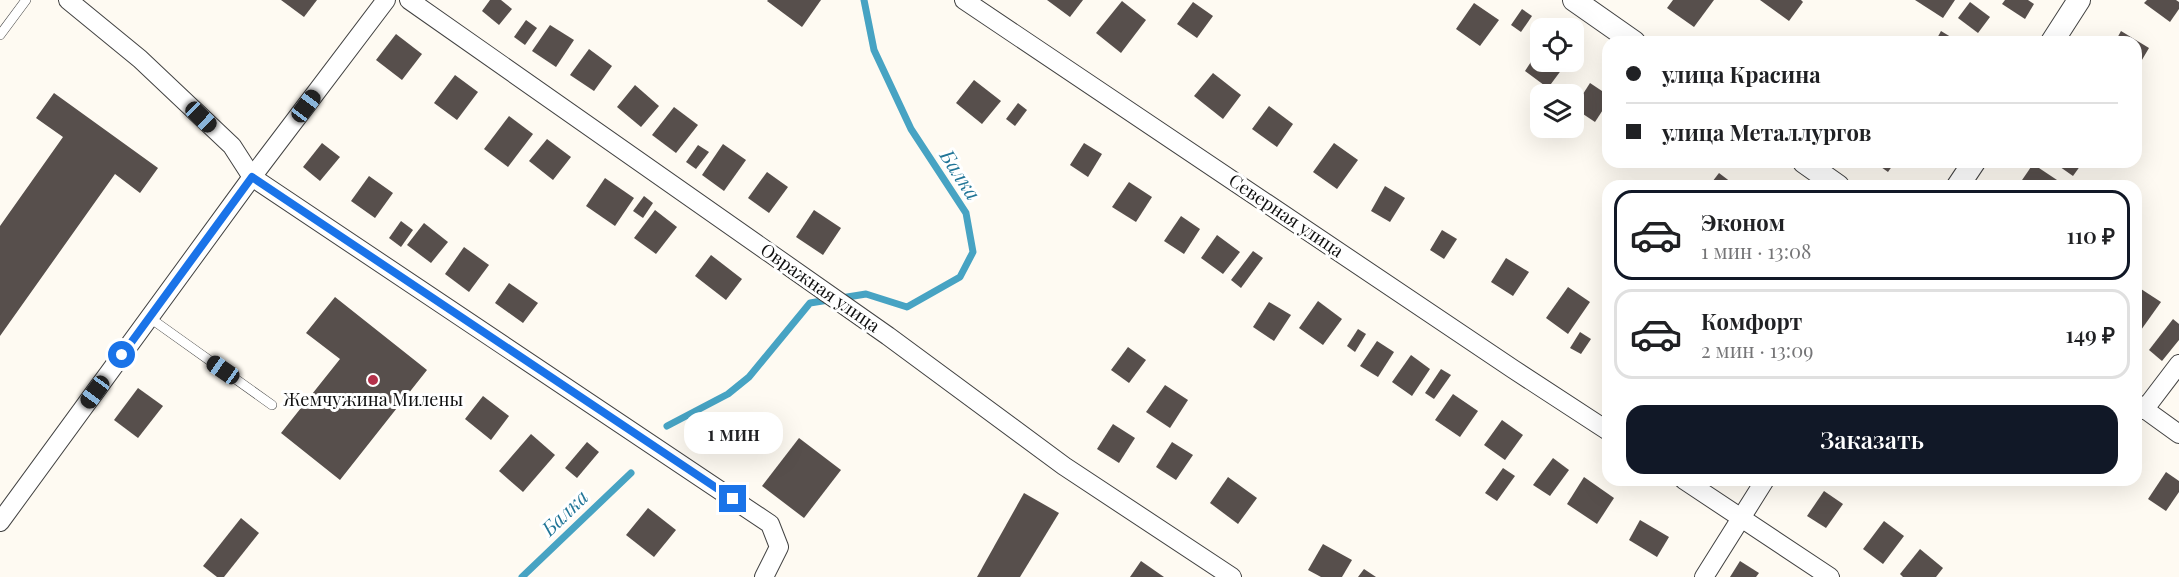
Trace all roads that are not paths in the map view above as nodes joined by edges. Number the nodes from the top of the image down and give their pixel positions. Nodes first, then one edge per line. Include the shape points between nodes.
1 (26, 0) edge
2 (68, 0) edge
3 (386, 0) edge
4 (409, 0) edge
5 (964, 0) edge
6 (1574, 0) edge
7 (2079, 0) edge
8 (0, 35) edge
9 (1625, 36) edge
10 (2056, 36) edge
11 (1812, 168) edge
12 (252, 177) junction
13 (1830, 180) edge
14 (150, 318) junction
15 (2179, 364) edge
16 (2142, 404) edge
17 (272, 405) dead end
18 (2142, 407) edge
19 (1602, 427) edge
20 (2179, 434) edge
21 (1694, 486) edge
22 (1761, 486) edge
23 (1741, 516) junction
24 (0, 522) edge
25 (764, 577) edge
26 (1232, 577) edge
27 (1704, 577) edge
28 (1830, 577) edge

1 - 8 lane
2 - 12 street via 149,67 232,147
3 - 12 street
4 - 26 street, Овражная улица via 888,336 1064,466
5 - 19 street, Северная улица
6 - 9 street
7 - 10 street
11 - 13 street
12 - 14 street
12 - 25 street via 770,524 779,547
14 - 17 lane
14 - 24 street
15 - 16 street
18 - 20 street
21 - 23 street
22 - 23 street
23 - 27 street
23 - 28 street

